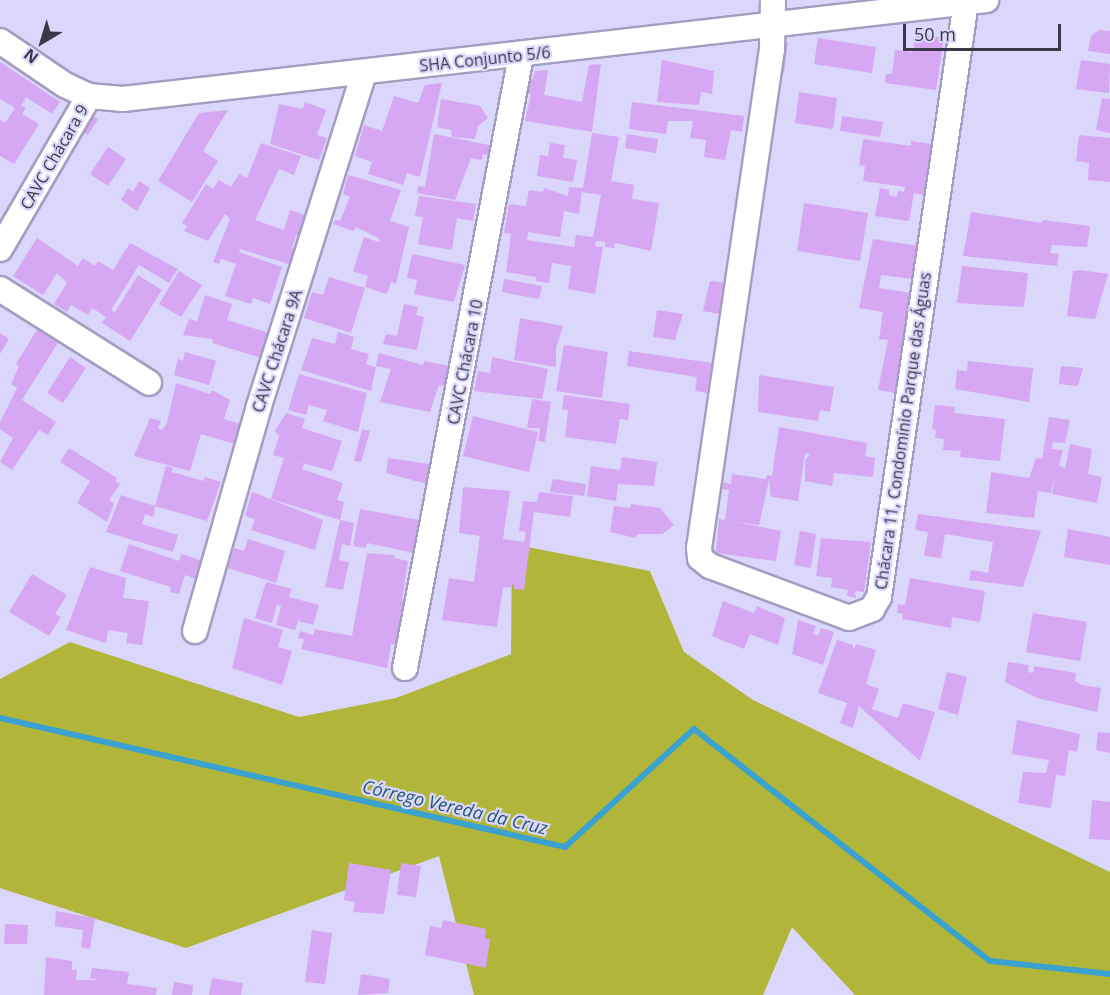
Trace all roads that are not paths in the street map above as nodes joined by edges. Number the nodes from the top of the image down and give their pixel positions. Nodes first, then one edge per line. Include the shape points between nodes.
1 (773, 0) edge
2 (972, 8) edge
3 (774, 24) junction
4 (0, 41) edge
5 (521, 56) junction
6 (364, 72) junction
7 (89, 96) junction
8 (0, 249) edge
9 (0, 289) edge
10 (149, 383) dead end
11 (195, 631) dead end
12 (405, 668) dead end

1 - 3 street
2 - 3 street, SHA Conjunto 5/6
2 - 3 street, Chácara 11, Condomínio Parque das Águas via 879,597 872,609 849,618 710,566 700,558
3 - 5 street, SHA Conjunto 5/6
4 - 7 street, SHA Conjunto 5/6 via 65,85
5 - 6 street, SHA Conjunto 5/6
5 - 12 street, CAVC Chácara 10
6 - 7 street, SHA Conjunto 5/6 via 123,99
6 - 11 street, CAVC Chácara 9A via 259,406
7 - 8 street, CAVC Chácara 9
9 - 10 street

